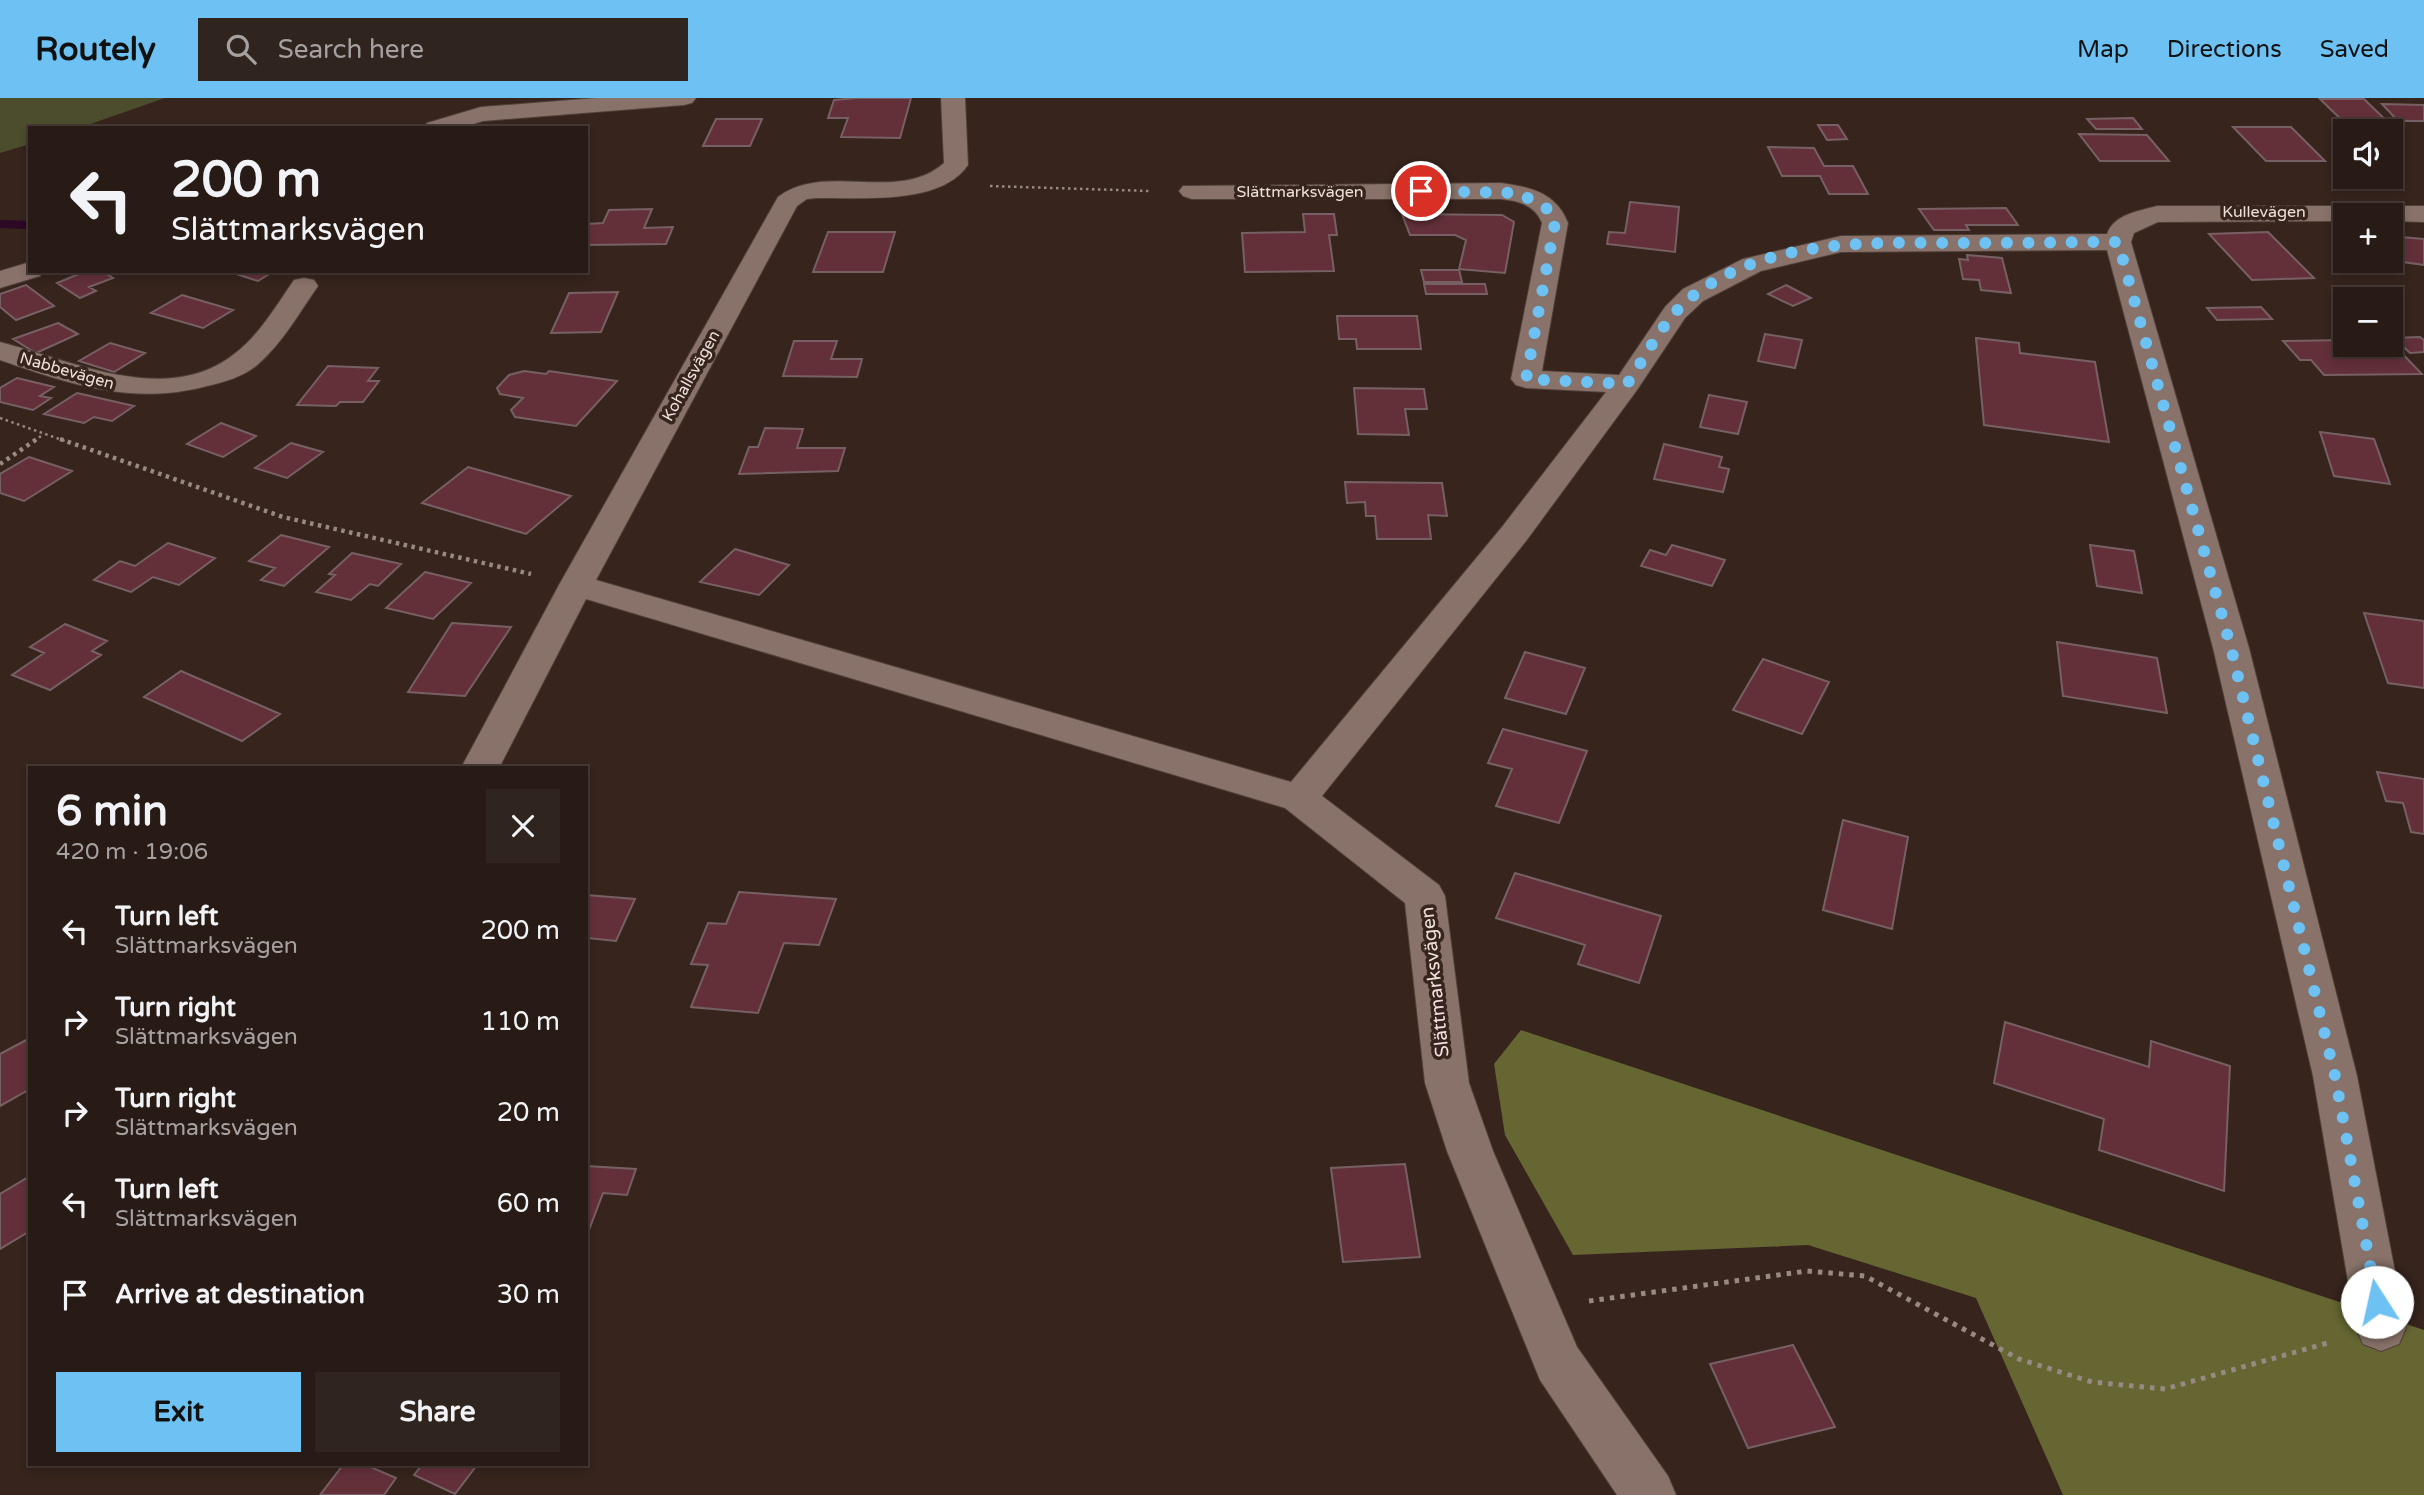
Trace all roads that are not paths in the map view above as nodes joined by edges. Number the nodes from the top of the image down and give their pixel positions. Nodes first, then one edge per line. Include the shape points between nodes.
1 (684, 98) edge
2 (953, 98) edge
3 (440, 126) edge
4 (1192, 191) road end
5 (2424, 214) edge
6 (2118, 242) junction
7 (28, 271) edge
8 (0, 280) edge
9 (304, 286) dead end
10 (0, 351) edge
11 (1627, 384) junction
12 (576, 585) junction
13 (481, 766) edge
14 (1299, 798) junction
15 (2381, 1328) road end
16 (1649, 1495) edge

1 - 3 street via 464,117
2 - 12 street, Kohallsvägen via 956,166 949,174 930,184 817,190 787,202
4 - 11 street, Slättmarksvägen via 1501,191 1533,198 1551,211 1555,223 1526,379
5 - 6 street, Kullevägen via 2158,214 2122,229
6 - 11 street via 1841,244 1786,254 1752,265 1693,295 1675,313
6 - 15 street via 2231,648 2335,1076
7 - 8 street
9 - 10 street, Nabbevägen via 252,353 233,368 193,383 142,390 90,380
11 - 14 street via 1514,534
12 - 13 street, Kohallsvägen
12 - 14 street
14 - 16 street, Slättmarksvägen via 1425,896 1447,1083 1470,1151 1558,1363

